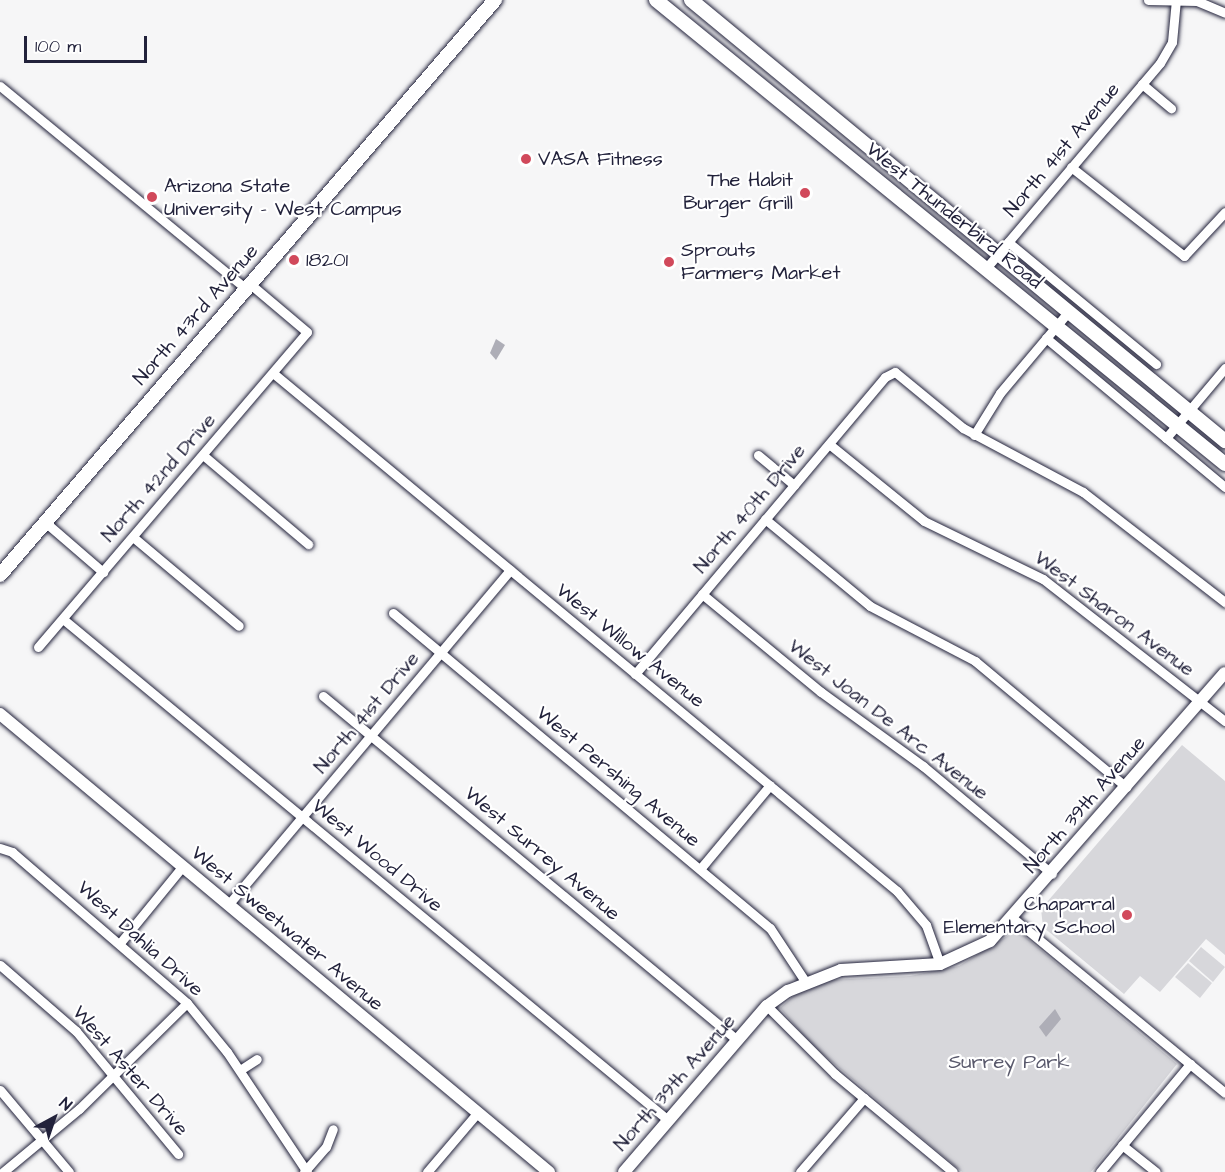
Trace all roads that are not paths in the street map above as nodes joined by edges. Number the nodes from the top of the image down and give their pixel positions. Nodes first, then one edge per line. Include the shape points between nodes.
1 (495, 0) edge
2 (656, 0) edge
3 (691, 0) edge
4 (1148, 0) edge
5 (1176, 1) edge
6 (1225, 13) edge
7 (1142, 84) junction
8 (0, 86) edge
9 (1171, 108) dead end
10 (1071, 167) junction
11 (1225, 212) edge
12 (1003, 248) junction
13 (987, 267) junction
14 (247, 286) junction
15 (1069, 311) junction
16 (1057, 325) junction
17 (1046, 338) junction
18 (1139, 351) junction
19 (1156, 364) dead end
20 (1138, 368) junction
21 (1225, 368) edge
22 (273, 373) junction
23 (1189, 411) junction
24 (1177, 425) junction
25 (974, 435) junction
26 (1166, 438) junction
27 (1225, 441) edge
28 (828, 444) junction
29 (203, 455) junction
30 (758, 456) dead end
31 (1225, 464) edge
32 (794, 485) junction
33 (1225, 487) edge
34 (765, 519) junction
35 (45, 522) junction
36 (133, 537) junction
37 (308, 544) dead end
38 (510, 570) junction
39 (103, 572) junction
40 (0, 575) edge
41 (702, 594) junction
42 (1225, 602) edge
43 (393, 614) dead end
44 (63, 619) junction
45 (239, 626) dead end
46 (39, 647) dead end
47 (441, 653) junction
48 (1225, 673) edge
49 (635, 674) junction
50 (323, 696) dead end
51 (1201, 701) junction
52 (0, 714) edge
53 (1225, 721) edge
54 (370, 736) junction
55 (770, 785) junction
56 (1126, 787) junction
57 (302, 817) junction
58 (2, 848) edge
59 (182, 867) junction
60 (700, 869) junction
61 (1052, 874) junction
62 (228, 905) junction
63 (1014, 919) junction
64 (120, 943) junction
65 (940, 964) junction
66 (0, 965) edge
67 (805, 981) junction
68 (187, 1003) junction
69 (766, 1006) junction
70 (738, 1040) junction
71 (257, 1059) dead end
72 (1190, 1064) junction
73 (240, 1070) junction
74 (114, 1074) junction
75 (0, 1090) edge
76 (1225, 1093) edge
77 (864, 1098) junction
78 (478, 1112) junction
79 (668, 1120) junction
80 (333, 1129) dead end
81 (45, 1140) junction
82 (1122, 1145) junction
83 (178, 1154) dead end
84 (306, 1171) edge
85 (3, 1172) edge
86 (69, 1172) edge
87 (427, 1172) edge
88 (549, 1172) edge
89 (624, 1172) edge
90 (800, 1172) edge
91 (953, 1172) edge
92 (1100, 1172) edge
93 (1156, 1172) edge

1 - 14 main road, North 43rd Avenue
2 - 13 main road, West Thunderbird Road
3 - 12 main road, West Thunderbird Road
4 - 5 street
5 - 6 street via 1207,3
5 - 7 street, North 41st Avenue via 1172,42
7 - 9 street, North 41st Avenue
7 - 10 street, North 41st Avenue
8 - 14 street
10 - 11 street via 1184,256
10 - 12 street, North 41st Avenue
12 - 13 street, North 41st Avenue
12 - 15 main road, West Thunderbird Road
12 - 18 street, West Thunderbird Road
13 - 16 main road, West Thunderbird Road
14 - 22 street, North 42nd Drive via 307,332
14 - 35 main road, North 43rd Avenue
15 - 16 street
15 - 20 main road, West Thunderbird Road
16 - 17 street
16 - 24 main road, West Thunderbird Road
17 - 25 street via 988,409
17 - 26 street
18 - 19 street, West Thunderbird Road
18 - 20 street
20 - 23 main road, West Thunderbird Road
21 - 23 street
22 - 29 street, North 42nd Drive
22 - 38 street, West Willow Avenue
23 - 24 street
23 - 27 main road, West Thunderbird Road
24 - 26 street
24 - 31 main road, West Thunderbird Road
25 - 28 street, North 40th Drive via 895,372 885,377
25 - 42 street via 1083,492
26 - 33 street
28 - 32 street, North 40th Drive
28 - 51 street, West Sharon Avenue via 924,521 1043,579
29 - 36 street, North 42nd Drive
29 - 37 street
30 - 32 street
32 - 34 street, North 40th Drive
34 - 41 street, North 40th Drive
34 - 56 street via 870,606 975,661
35 - 39 street
35 - 40 main road, North 43rd Avenue
36 - 39 street, North 42nd Drive
36 - 45 street
38 - 47 street, North 41st Drive
38 - 49 street, West Willow Avenue
39 - 44 street, North 42nd Drive
41 - 49 street, North 40th Drive
41 - 61 street, West Joan De Arc Avenue via 821,693 923,766
43 - 47 street, West Pershing Avenue
44 - 46 street, North 42nd Drive
44 - 57 street, West Wood Drive
47 - 54 street, North 41st Drive
47 - 60 street, West Pershing Avenue
48 - 51 street, North 39th Avenue
49 - 55 street, West Willow Avenue
50 - 54 street, West Surrey Avenue
51 - 53 street, West Sharon Avenue
51 - 56 street, North 39th Avenue
52 - 59 street, West Sweetwater Avenue
54 - 57 street, North 41st Drive
54 - 70 street, West Surrey Avenue
55 - 60 street
55 - 65 street, West Willow Avenue via 908,900 926,925
56 - 61 street, North 39th Avenue
57 - 62 street, North 41st Drive
57 - 79 street, West Wood Drive
58 - 64 street, West Dahlia Drive
59 - 62 street, West Sweetwater Avenue
59 - 64 street
60 - 67 street, West Pershing Avenue via 770,928
61 - 63 street, North 39th Avenue
62 - 78 street, West Sweetwater Avenue
63 - 65 street, North 39th Avenue via 990,941
63 - 72 street
64 - 68 street, West Dahlia Drive
65 - 67 street, North 39th Avenue via 841,970
66 - 74 street, West Aster Drive via 69,1024
67 - 69 street, North 39th Avenue
68 - 73 street, West Dahlia Drive
68 - 74 street
69 - 70 street, North 39th Avenue
69 - 77 street via 805,1047
70 - 79 street, North 39th Avenue
71 - 73 street
72 - 76 street
72 - 82 street
73 - 84 street, West Dahlia Drive
74 - 81 street
74 - 83 street, West Aster Drive
75 - 81 street
77 - 90 street
77 - 91 street
78 - 87 street
78 - 88 street, West Sweetwater Avenue
79 - 89 street, North 39th Avenue
80 - 84 street via 326,1147
81 - 85 street
81 - 86 street
82 - 92 street
82 - 93 street

